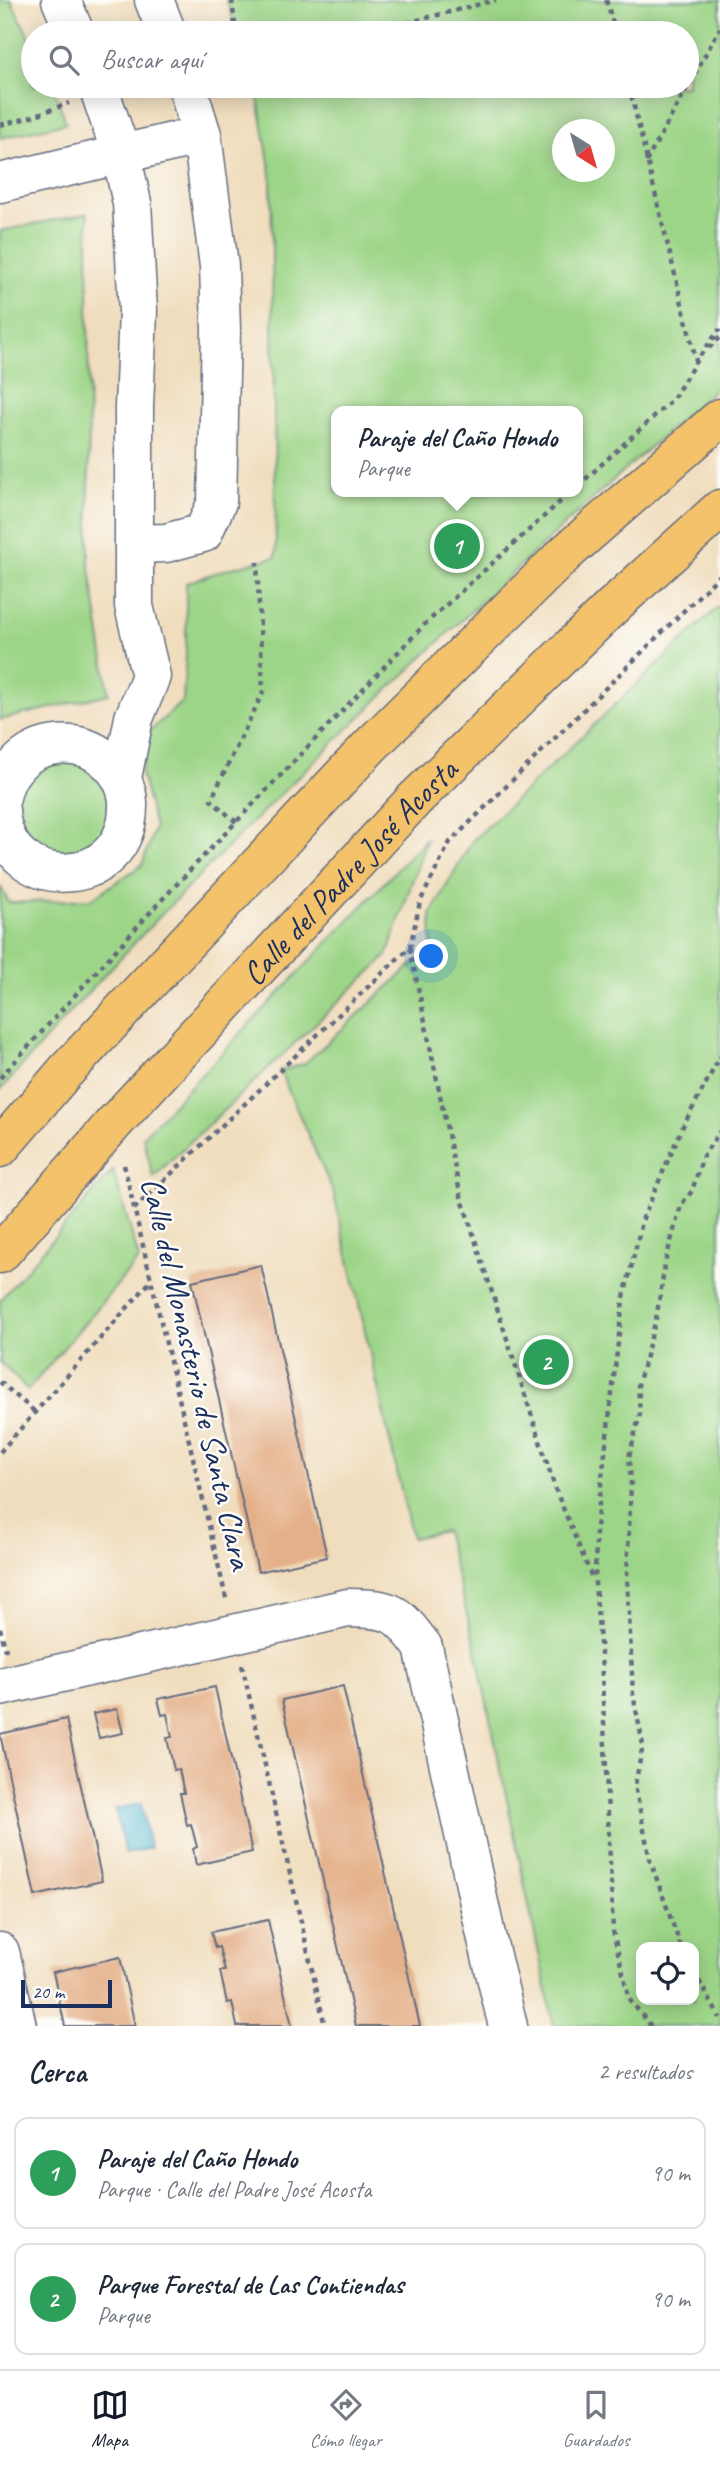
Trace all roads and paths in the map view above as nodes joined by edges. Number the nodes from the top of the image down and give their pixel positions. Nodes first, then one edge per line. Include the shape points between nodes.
1 (61, 0) edge
2 (154, 0) edge
3 (232, 0) edge
4 (496, 0) edge
5 (606, 0) edge
6 (70, 21) edge
7 (162, 21) edge
8 (235, 21) edge
9 (415, 21) edge
10 (612, 21) edge
11 (720, 28) edge
12 (699, 66) edge
13 (75, 98) edge
14 (102, 98) edge
15 (191, 98) edge
16 (632, 98) edge
17 (682, 98) edge
18 (0, 125) edge
19 (202, 135) junction
20 (121, 153) junction
21 (646, 163) junction
22 (0, 183) edge
23 (720, 329) edge
24 (720, 337) edge
25 (696, 360) junction
26 (720, 418) edge
27 (583, 481) edge
28 (565, 497) edge
29 (720, 509) edge
30 (134, 544) junction
31 (257, 562) dead end
32 (720, 575) edge
33 (134, 718) junction
34 (88, 748) junction
35 (122, 778) junction
36 (1, 794) edge
37 (236, 822) junction
38 (410, 947) junction
39 (720, 1057) edge
40 (0, 1078) edge
41 (114, 1123) junction
42 (720, 1131) edge
43 (0, 1148) edge
44 (134, 1209) junction
45 (0, 1254) edge
46 (150, 1282) junction
47 (0, 1382) edge
48 (35, 1412) junction
49 (0, 1451) edge
50 (595, 1584) junction
51 (234, 1634) junction
52 (0, 1687) edge
53 (679, 1942) edge
54 (0, 1952) edge
55 (699, 1981) edge
56 (720, 2018) edge
57 (17, 2026) edge
58 (325, 2026) edge
59 (508, 2026) edge
60 (650, 2026) edge

1 - 6 street
2 - 7 street
3 - 8 path
4 - 9 path
5 - 10 path
11 - 12 path
13 - 18 path
14 - 20 street
15 - 19 street
16 - 21 path
17 - 21 path
19 - 20 street
19 - 30 street via 219,266 216,502 202,533
20 - 22 street
20 - 30 street via 132,203 138,312
21 - 25 path
23 - 25 path
24 - 25 path
25 - 27 path via 673,399
26 - 43 highway, Calle del Padre José Acosta via 566,553 371,745 65,1072
28 - 37 path via 424,625
29 - 41 highway, Calle del Padre José Acosta via 615,604 414,800
30 - 33 street via 134,606 152,676
31 - 37 path via 263,692 211,800
32 - 38 path via 450,842 420,902
33 - 34 street
33 - 35 street
34 - 35 street via 102,755
34 - 36 street via 69,744 31,753 16,765
35 - 36 street via 129,799 128,821 120,842 106,858 65,874 24,861 9,845 1,825
37 - 40 path
38 - 44 path
38 - 50 path via 460,1194 556,1492
39 - 50 path via 682,1128 643,1218 629,1277 600,1489
41 - 44 path, Calle del Monasterio de Santa Clara
41 - 45 highway, Calle del Padre José Acosta
42 - 53 path via 681,1205 638,1385 640,1414 629,1457 627,1573 633,1694 643,1745 635,1785 650,1860
44 - 46 path, Calle del Monasterio de Santa Clara
46 - 48 path
46 - 51 path, Calle del Monasterio de Santa Clara
47 - 48 path
48 - 49 path
50 - 60 path via 613,1931 629,1999
51 - 52 street
51 - 58 path, Calle del Monasterio de Santa Clara
51 - 59 street via 348,1608 390,1611 403,1620 423,1647
54 - 57 street
55 - 56 path

